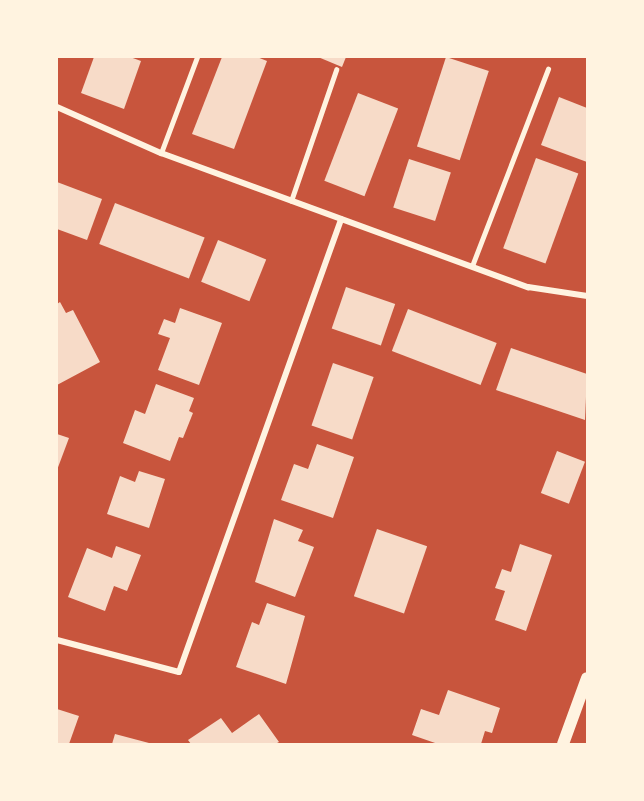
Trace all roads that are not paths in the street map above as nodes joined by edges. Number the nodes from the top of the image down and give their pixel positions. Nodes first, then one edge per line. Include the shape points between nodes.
1 (197, 57) edge
2 (548, 69) dead end
3 (336, 70) dead end
4 (57, 107) edge
5 (161, 153) junction
6 (291, 201) junction
7 (341, 219) junction
8 (472, 266) junction
9 (587, 296) edge
10 (57, 640) edge
11 (587, 678) edge
12 (563, 744) edge

1 - 5 lane
2 - 8 lane
3 - 6 lane
4 - 5 street
5 - 6 street
6 - 7 street
7 - 8 street
7 - 10 street via 179,672
8 - 9 street via 528,287
11 - 12 main road

